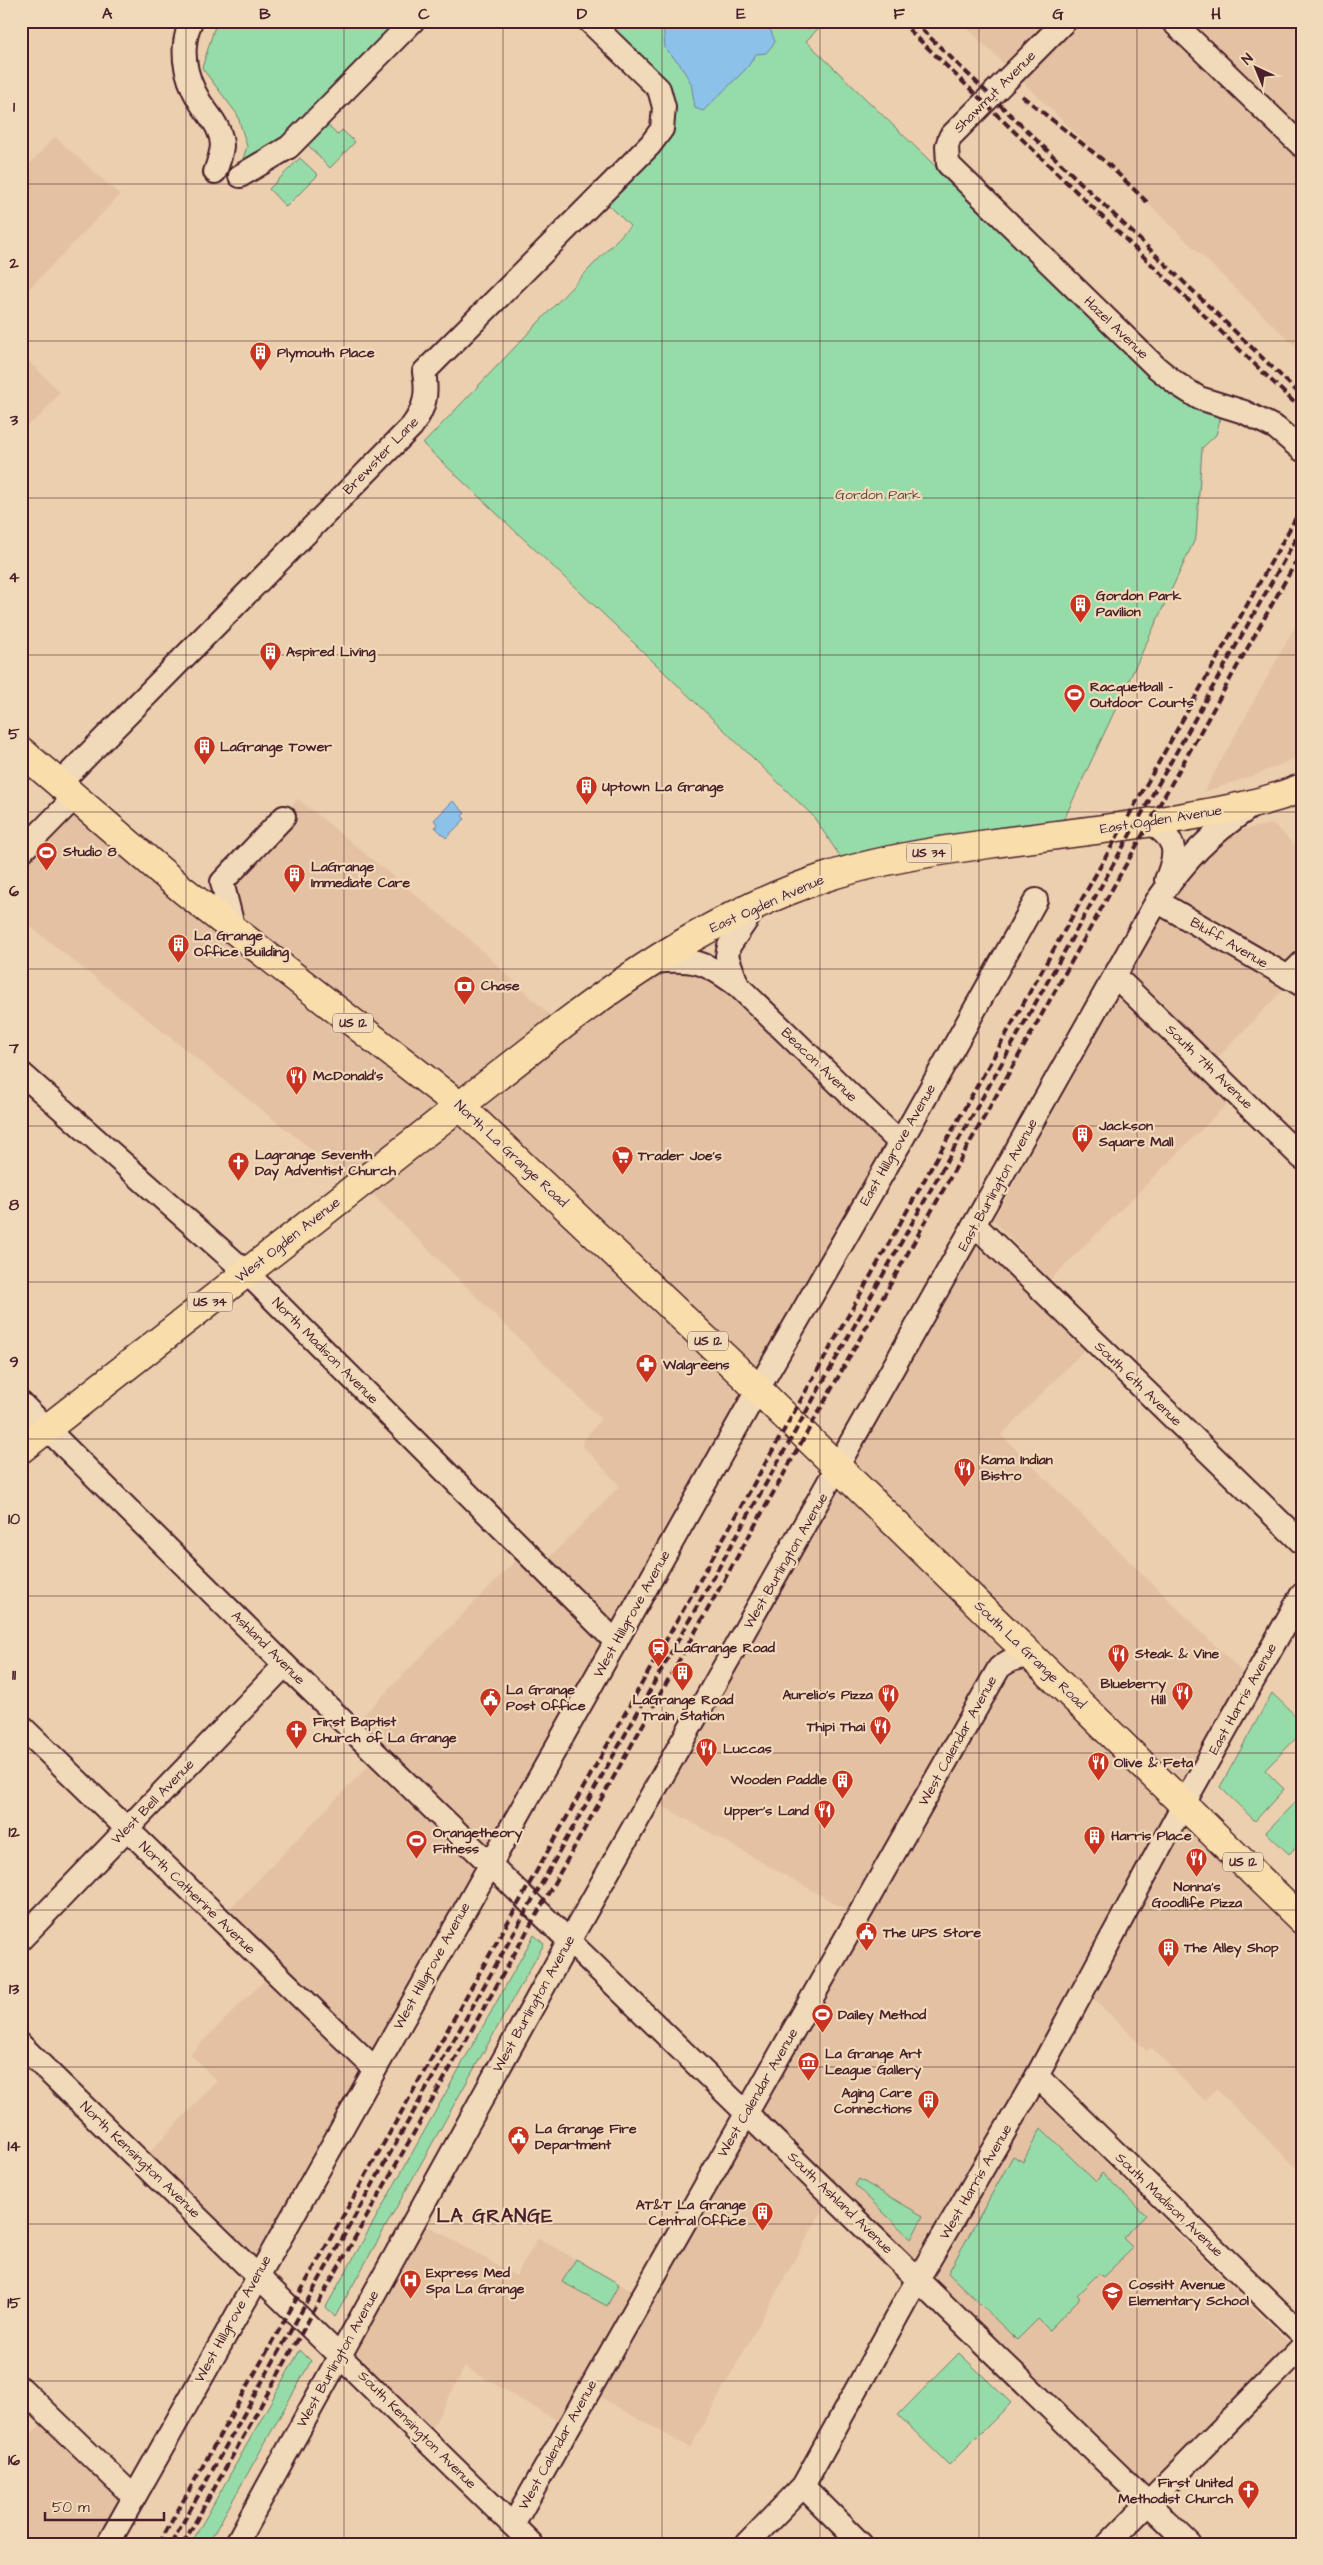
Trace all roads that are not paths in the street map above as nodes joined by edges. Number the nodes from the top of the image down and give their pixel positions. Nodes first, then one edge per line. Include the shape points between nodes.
1 (191, 21) edge
2 (413, 21) edge
3 (589, 21) edge
4 (1065, 21) edge
5 (1172, 21) edge
6 (1302, 146) edge
7 (954, 170) joint
8 (215, 172) dead end
9 (240, 176) dead end
10 (1302, 450) edge
11 (21, 751) edge
12 (1302, 788) edge
13 (67, 790) junction
14 (1252, 806) junction
15 (284, 817) dead end
16 (1150, 823) junction
17 (21, 852) edge
18 (1036, 900) dead end
19 (1157, 901) junction
20 (756, 906) junction
21 (240, 935) junction
22 (653, 962) junction
23 (1297, 975) edge
24 (1115, 976) junction
25 (738, 986) junction
26 (21, 1073) edge
27 (460, 1106) junction
28 (900, 1143) junction
29 (1302, 1158) edge
30 (975, 1225) junction
31 (246, 1272) junction
32 (758, 1389) junction
33 (21, 1403) edge
34 (48, 1430) junction
35 (21, 1449) edge
36 (838, 1468) junction
37 (1302, 1543) edge
38 (1302, 1594) edge
39 (616, 1642) junction
40 (1033, 1658) junction
41 (285, 1665) junction
42 (21, 1726) edge
43 (1183, 1805) junction
44 (126, 1830) junction
45 (490, 1863) junction
46 (1302, 1920) edge
47 (21, 1939) edge
48 (570, 1940) junction
49 (21, 2045) edge
50 (375, 2069) junction
51 (1037, 2076) junction
52 (746, 2112) junction
53 (258, 2275) junction
54 (918, 2279) junction
55 (1302, 2334) edge
56 (1302, 2347) edge
57 (340, 2354) junction
58 (21, 2388) edge
59 (803, 2486) junction
60 (134, 2497) junction
61 (1148, 2503) junction
62 (512, 2525) junction
63 (108, 2544) edge
64 (236, 2544) edge
65 (532, 2544) edge
66 (747, 2544) edge
67 (861, 2544) edge
68 (1108, 2544) edge
69 (1190, 2544) edge

1 - 8 street via 184,61 189,81 220,132 222,146
2 - 9 street via 289,147
3 - 13 street, Brewster Lane via 659,89 664,107 662,129 650,145 424,372 426,400 412,426
4 - 7 street, Shawmut Avenue via 950,137 946,156
5 - 6 street
7 - 10 street, Hazel Avenue via 1177,384 1199,398 1244,412 1276,428
11 - 13 main road, US 12
12 - 14 main road, East Ogden Avenue / US 34
13 - 17 street, Brewster Lane
13 - 21 main road, US 12
14 - 16 main road, East Ogden Avenue / US 34
14 - 19 street, East Burlington Avenue via 1192,854
15 - 21 street via 222,882
16 - 19 street, East Burlington Avenue via 1166,833 1174,846 1173,863
16 - 20 main road, East Ogden Avenue / US 34 via 908,857 823,878
18 - 28 street, East Hillgrove Avenue
19 - 23 street, Bluff Avenue
19 - 24 street, East Burlington Avenue
20 - 22 main road, East Ogden Avenue / US 34
20 - 25 street, Beacon Avenue via 729,946 727,956
21 - 27 main road, North La Grange Road / US 12
22 - 25 street, Beacon Avenue via 700,963
22 - 27 main road, East Ogden Avenue / US 34 via 616,985
24 - 29 street, South 7th Avenue
24 - 30 street, East Burlington Avenue
25 - 28 street, Beacon Avenue
26 - 31 street, North Madison Avenue
27 - 31 main road, West Ogden Avenue / US 34
27 - 32 main road, North La Grange Road / US 12
28 - 32 street, East Hillgrove Avenue
30 - 36 street, East Burlington Avenue
30 - 37 street, South 6th Avenue
31 - 34 main road, West Ogden Avenue / US 34
31 - 39 street, North Madison Avenue
32 - 36 main road, South La Grange Road / US 12
32 - 39 street, West Hillgrove Avenue
33 - 34 street, Ashland Avenue
34 - 35 main road, West Ogden Avenue / US 34
34 - 41 street, Ashland Avenue
36 - 40 main road, South La Grange Road / US 12
36 - 48 street, West Burlington Avenue
38 - 43 street, East Harris Avenue
39 - 45 street, West Hillgrove Avenue
40 - 43 main road, South La Grange Road / US 12
40 - 52 street, West Calendar Avenue via 1009,1659 999,1668
41 - 44 street, West Bell Avenue
41 - 45 street, Ashland Avenue
42 - 44 street, North Catherine Avenue
43 - 46 main road, South La Grange Road / US 12
43 - 51 street, West Harris Avenue
44 - 47 street, West Bell Avenue
44 - 50 street, North Catherine Avenue
45 - 48 street, South Ashland Avenue
45 - 50 street, West Hillgrove Avenue
48 - 52 street, South Ashland Avenue
48 - 57 street, West Burlington Avenue
49 - 53 street, North Kensington Avenue
50 - 53 street, West Hillgrove Avenue
51 - 54 street, West Harris Avenue
51 - 55 street, South Madison Avenue
52 - 54 street, South Ashland Avenue
52 - 62 street, West Calendar Avenue
53 - 57 street, South Kensington Avenue
53 - 60 street, West Hillgrove Avenue
54 - 59 street, West Harris Avenue
54 - 61 street, South Ashland Avenue
56 - 61 street
57 - 62 street, South Kensington Avenue
57 - 64 street, West Burlington Avenue
58 - 60 street
59 - 66 street, West Harris Avenue
59 - 67 street
60 - 63 street, West Hillgrove Avenue
61 - 68 street
61 - 69 street, South Ashland Avenue
62 - 65 street, South Kensington Avenue

